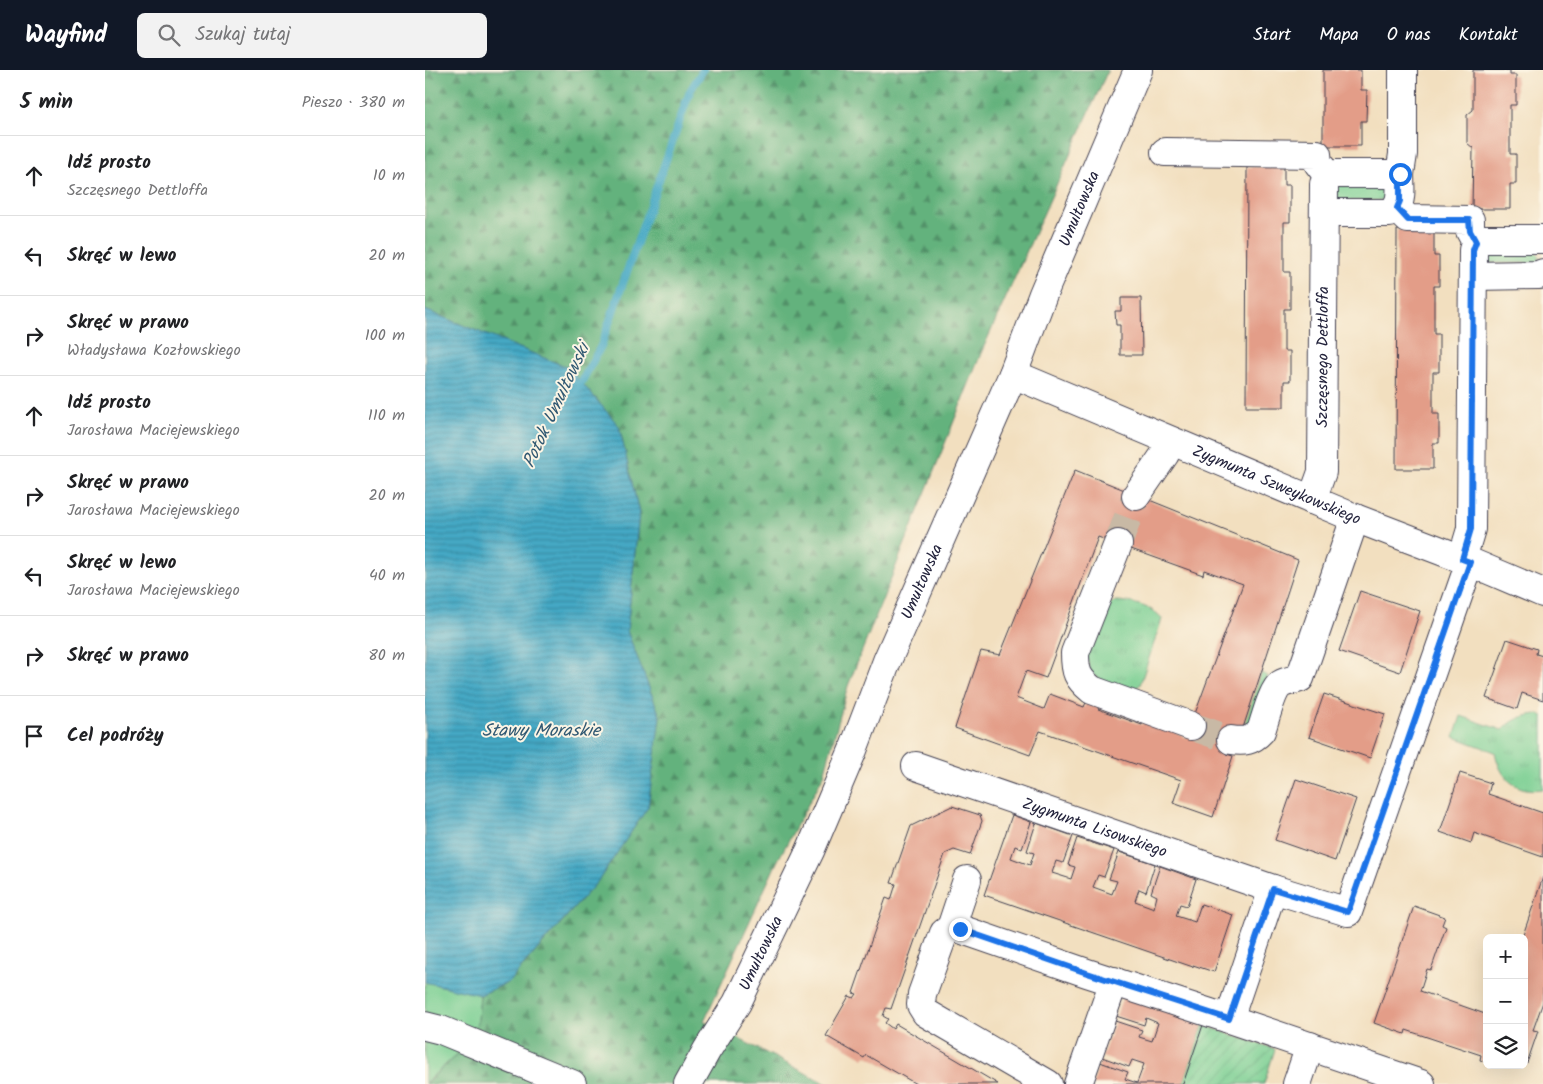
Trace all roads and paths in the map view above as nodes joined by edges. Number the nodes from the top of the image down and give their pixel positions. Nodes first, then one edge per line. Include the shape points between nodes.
1 (1138, 70) edge
2 (1403, 70) edge
3 (1165, 152) dead end
4 (1400, 174) junction
5 (1328, 176) junction
6 (1397, 208) junction
7 (1324, 213) junction
8 (1543, 239) edge
9 (1476, 242) junction
10 (1543, 274) edge
11 (1473, 276) junction
12 (1013, 374) junction
13 (1171, 441) junction
14 (1136, 496) tunnel mouth
15 (1312, 500) junction
16 (1355, 518) junction
17 (1118, 544) tunnel mouth
18 (1466, 560) junction
19 (1543, 593) edge
20 (1191, 726) tunnel mouth
21 (1231, 740) tunnel mouth
22 (916, 766) dead end
23 (967, 880) dead end
24 (1273, 889) junction
25 (951, 928) junction
26 (1114, 981) junction
27 (1229, 1019) junction
28 (425, 1026) edge
29 (1310, 1046) junction
30 (572, 1084) edge
31 (688, 1084) edge
32 (1048, 1084) edge
33 (1078, 1084) edge
34 (1297, 1084) edge
35 (1421, 1084) edge

1 - 12 street, Umultowska via 1043,294
2 - 4 street
3 - 5 street via 1317,154 1317,163
4 - 5 street
4 - 6 street
5 - 7 street, Szczęsnego Dettloffa via 1324,184
6 - 7 street via 1390,213
6 - 9 street via 1408,220 1469,220
7 - 15 street, Szczęsnego Dettloffa via 1322,472
8 - 9 street via 1483,239
9 - 11 street
10 - 11 street
11 - 18 street via 1471,529
12 - 13 street, Zygmunta Szweykowskiego
12 - 31 street, Umultowska via 887,661 810,851 737,1002
13 - 14 street
13 - 15 street, Zygmunta Szweykowskiego
15 - 16 street, Zygmunta Szweykowskiego
16 - 18 street, Zygmunta Szweykowskiego
16 - 21 street via 1300,678 1283,683 1276,689 1256,737
17 - 20 street via 1075,653 1075,668 1081,681 1092,690
18 - 19 street, Zygmunta Szweykowskiego
18 - 24 street, Zygmunta Lisowskiego via 1348,912
22 - 24 street, Zygmunta Lisowskiego
23 - 25 street
24 - 27 street
25 - 26 street
25 - 32 street via 944,933 921,1004 926,1012
26 - 27 street
26 - 33 street
27 - 29 street
28 - 30 street
29 - 34 street
29 - 35 street

